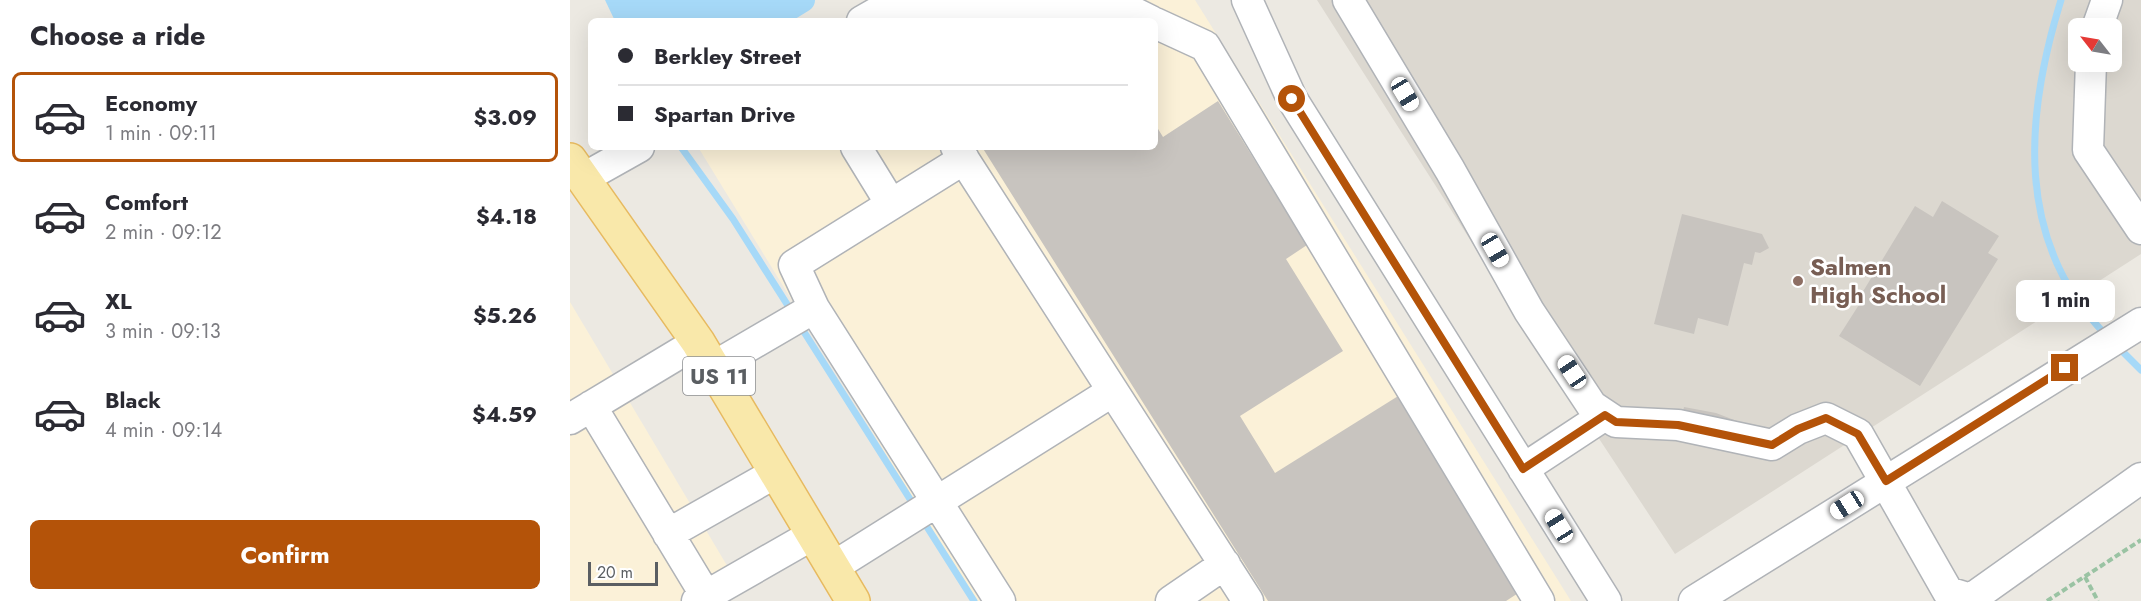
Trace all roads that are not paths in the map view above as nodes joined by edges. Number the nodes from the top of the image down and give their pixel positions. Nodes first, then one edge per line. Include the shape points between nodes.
1 (1247, 0) edge
2 (1348, 0) edge
3 (2107, 0) edge
4 (871, 18) edge
5 (1145, 18) edge
6 (2101, 18) edge
7 (1158, 24) edge
8 (2091, 72) edge
9 (631, 150) edge
10 (858, 150) edge
11 (960, 153) edge
12 (576, 170) edge
13 (891, 204) junction
14 (2141, 229) edge
15 (814, 308) junction
16 (2141, 323) edge
17 (705, 355) junction
18 (1113, 391) junction
19 (580, 412) edge
20 (1605, 415) junction
21 (1523, 469) junction
22 (777, 472) junction
23 (2141, 478) edge
24 (1886, 481) junction
25 (936, 503) junction
26 (668, 534) junction
27 (814, 534) junction
28 (1225, 564) junction
29 (833, 567) junction
30 (1946, 596) edge
31 (702, 599) edge
32 (853, 601) edge
33 (1000, 601) edge
34 (1171, 601) edge
35 (1248, 601) edge
36 (1539, 601) edge
37 (1606, 601) edge
38 (1694, 601) edge

1 - 21 street via 1292,99
2 - 20 street via 1529,310 1592,406
3 - 6 street
4 - 5 street via 885,8 1040,4 1135,13
7 - 36 street via 1205,46
8 - 14 street via 2088,150
9 - 12 street
10 - 13 street
11 - 13 street
11 - 18 street
12 - 17 main road, US 11
13 - 15 street via 794,265
15 - 17 street
15 - 25 street
16 - 24 street
17 - 19 street
17 - 22 main road, US 11
18 - 25 street
18 - 28 street
19 - 26 street
20 - 21 street
20 - 24 street via 1616,422 1678,425 1772,445 1826,418 1858,434
21 - 37 street
22 - 26 street
22 - 27 main road, US 11
23 - 30 street via 1971,599
24 - 30 street
24 - 38 street
25 - 29 street
25 - 33 street
26 - 31 street
27 - 29 main road, US 11
27 - 31 street
28 - 34 street
28 - 35 street
29 - 32 main road, US 11

